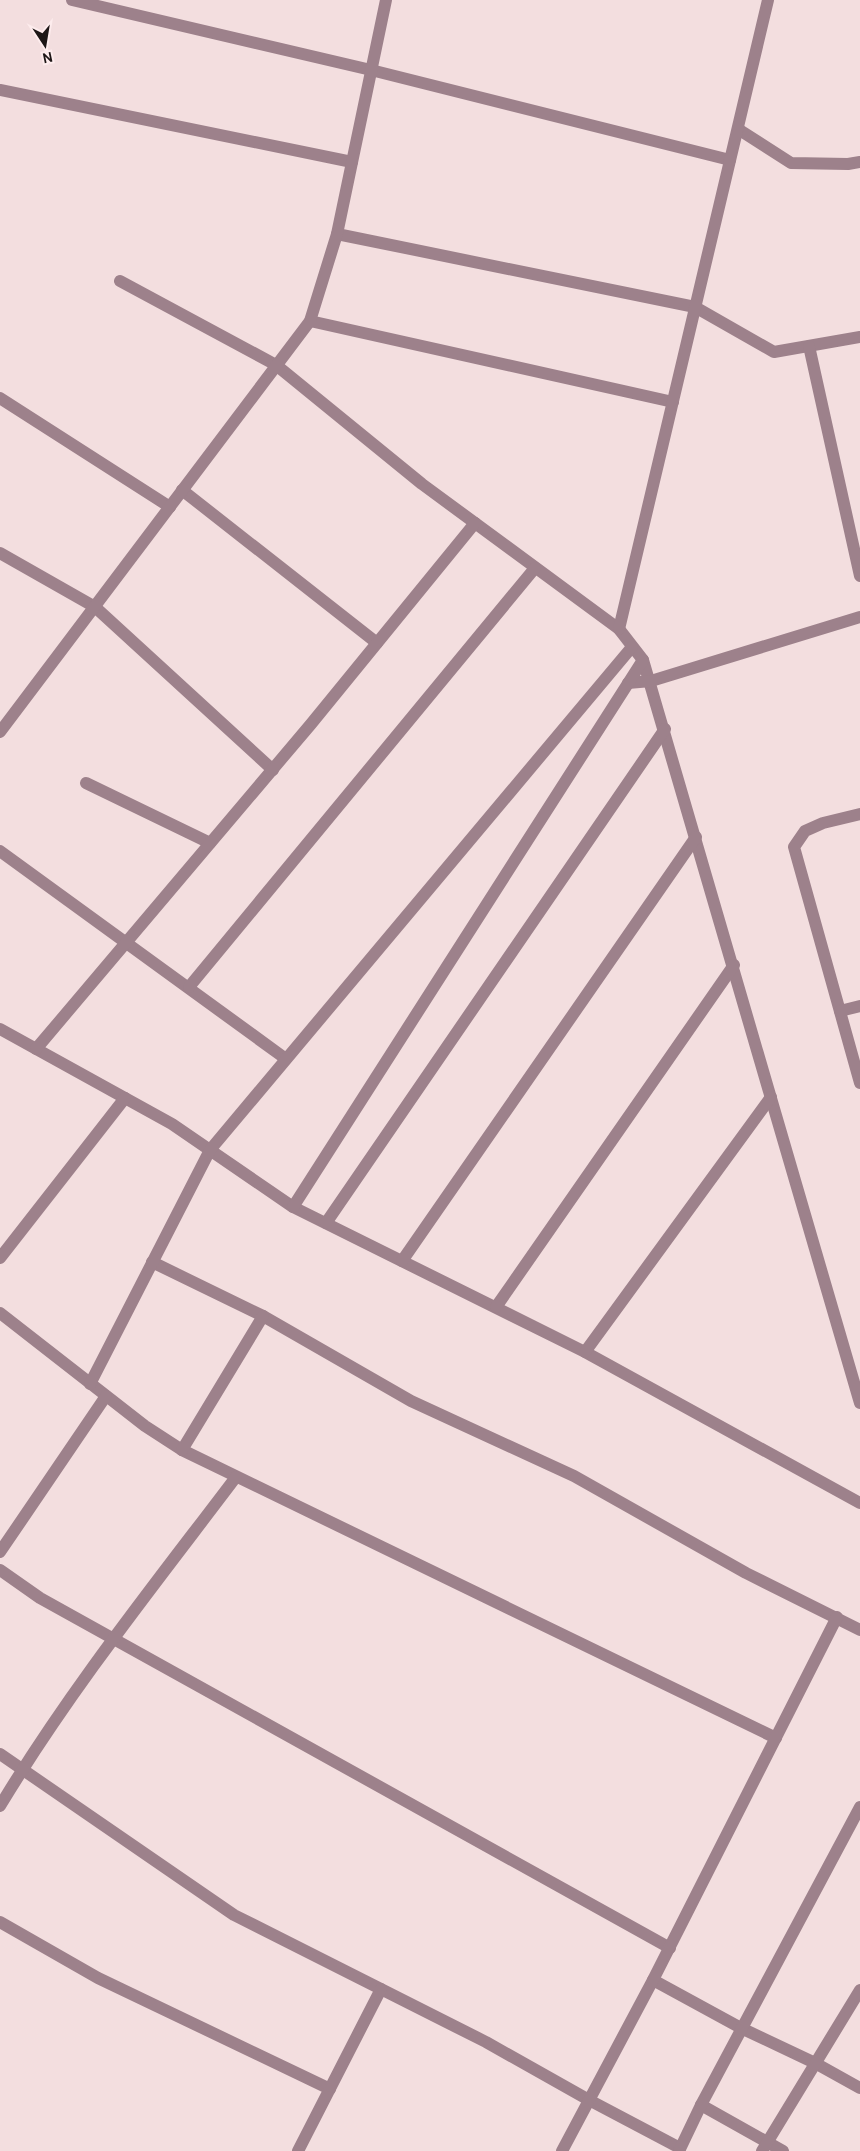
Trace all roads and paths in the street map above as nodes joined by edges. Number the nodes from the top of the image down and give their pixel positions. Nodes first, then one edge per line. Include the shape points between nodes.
1 (72, 0) edge
2 (386, 0) edge
3 (768, 0) edge
4 (371, 70) junction
5 (0, 90) edge
6 (738, 129) junction
7 (730, 160) junction
8 (352, 162) junction
9 (860, 162) edge
10 (337, 234) junction
11 (120, 281) dead end
12 (695, 307) junction
13 (310, 321) junction
14 (860, 337) edge
15 (809, 346) junction
16 (276, 365) junction
17 (0, 398) edge
18 (673, 402) junction
19 (182, 490) junction
20 (170, 507) junction
21 (475, 523) junction
22 (0, 553) edge
23 (535, 568) junction
24 (860, 576) edge
25 (95, 607) junction
26 (860, 617) edge
27 (619, 629) junction
28 (377, 643) junction
29 (632, 646) junction
30 (643, 660) junction
31 (651, 681) junction
32 (628, 684) junction
33 (665, 729) junction
34 (0, 731) edge
35 (273, 770) junction
36 (86, 783) dead end
37 (860, 814) edge
38 (696, 837) junction
39 (210, 843) junction
40 (0, 851) edge
41 (126, 942) junction
42 (734, 965) junction
43 (189, 987) junction
44 (860, 1006) edge
45 (840, 1011) junction
46 (0, 1029) edge
47 (36, 1048) junction
48 (286, 1059) junction
49 (860, 1083) edge
50 (771, 1097) junction
51 (125, 1098) junction
52 (210, 1150) junction
53 (293, 1207) junction
54 (326, 1223) junction
55 (0, 1258) edge
56 (402, 1261) junction
57 (152, 1262) junction
58 (496, 1307) junction
59 (0, 1313) edge
60 (263, 1316) junction
61 (585, 1352) junction
62 (90, 1384) junction
63 (106, 1396) junction
64 (860, 1403) edge
65 (182, 1450) junction
66 (236, 1477) junction
67 (860, 1503) edge
68 (0, 1552) edge
69 (0, 1570) edge
70 (837, 1618) junction
71 (860, 1630) edge
72 (113, 1639) junction
73 (776, 1738) junction
74 (0, 1754) edge
75 (22, 1770) junction
76 (0, 1806) edge
77 (860, 1806) edge
78 (0, 1922) edge
79 (670, 1948) junction
80 (654, 1980) junction
81 (381, 1989) junction
82 (860, 1990) edge
83 (741, 2028) junction
84 (815, 2063) junction
85 (860, 2088) edge
86 (330, 2089) junction
87 (589, 2100) junction
88 (701, 2105) junction
89 (765, 2146) edge
90 (680, 2149) edge
91 (298, 2151) edge
92 (562, 2151) edge
93 (784, 2151) edge

1 - 4 street
2 - 4 street
3 - 6 street
4 - 7 street
4 - 8 street
5 - 8 street
6 - 7 street
6 - 9 street via 791,163
7 - 12 street
8 - 10 street
10 - 12 street
10 - 13 street
11 - 16 street
12 - 15 street via 774,352
12 - 18 street
13 - 16 street
13 - 18 street
14 - 15 street
15 - 24 street
16 - 19 street
16 - 21 street
17 - 20 street
18 - 27 street
19 - 20 street
19 - 28 street
20 - 25 street
21 - 23 street
21 - 28 street
22 - 25 street
23 - 27 street
23 - 43 street
25 - 34 street
25 - 35 street
26 - 31 street
27 - 29 street
28 - 35 street
29 - 30 street
29 - 48 street
30 - 31 street
30 - 32 street
31 - 32 street
31 - 33 street
32 - 53 street
33 - 38 street
33 - 54 street
35 - 39 street
36 - 39 street
37 - 45 street via 805,831 794,847
38 - 42 street
38 - 56 street
39 - 41 street
40 - 41 street
41 - 43 street
41 - 47 street
42 - 50 street
42 - 58 street
43 - 48 street
44 - 45 street
45 - 49 street
46 - 47 street
47 - 51 street
48 - 52 street
50 - 61 street
50 - 64 street
51 - 52 street
51 - 55 street
52 - 53 street
52 - 57 street
53 - 54 street
54 - 56 street
56 - 58 street
57 - 60 street
57 - 62 street
58 - 61 street
59 - 62 street
60 - 65 street
60 - 70 street via 411,1401 574,1476 746,1573
61 - 67 street
62 - 63 street
63 - 65 street
63 - 68 street
65 - 66 street
66 - 72 street
66 - 73 street
69 - 72 street via 40,1598
70 - 71 street
70 - 73 street
72 - 75 street
72 - 79 street
73 - 79 street
74 - 75 street
75 - 76 street
75 - 81 street via 234,1915
77 - 83 street
78 - 86 street via 98,1978
79 - 80 street
80 - 83 street
80 - 87 street
81 - 86 street
81 - 87 street via 486,2042
82 - 84 street
83 - 84 street
83 - 88 street
84 - 85 street
84 - 89 street
86 - 91 street
87 - 90 street
87 - 92 street
88 - 89 street
88 - 90 street
89 - 93 street

